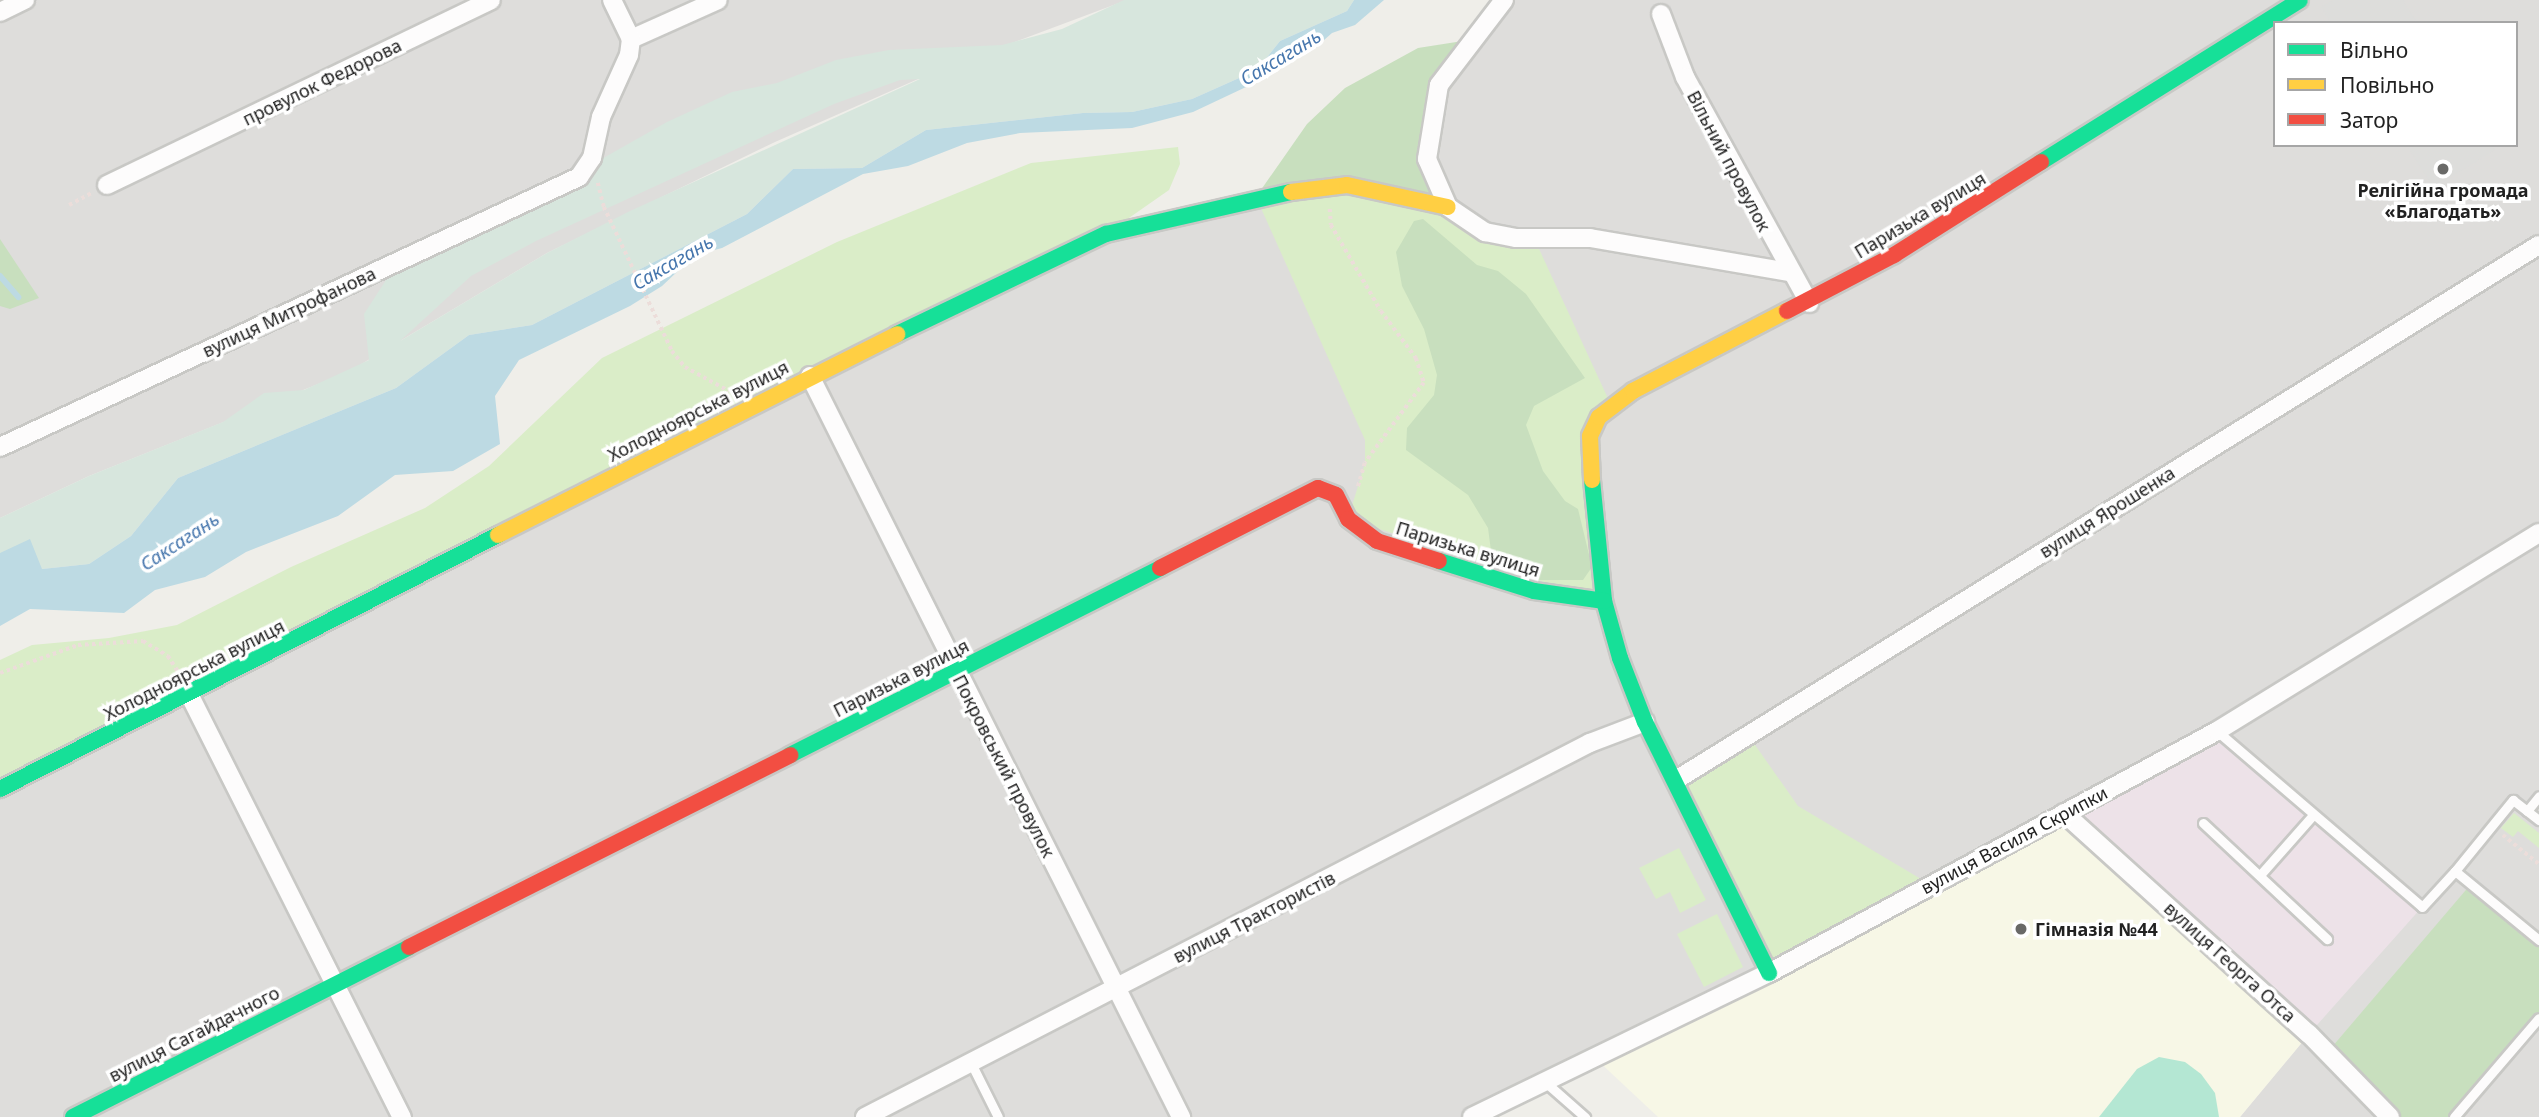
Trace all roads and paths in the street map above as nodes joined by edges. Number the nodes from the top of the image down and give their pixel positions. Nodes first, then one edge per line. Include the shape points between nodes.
1 (25, 0) edge
2 (491, 0) edge
3 (612, 0) edge
4 (718, 0) edge
5 (1504, 0) edge
6 (2300, 0) edge
7 (0, 12) edge
8 (1661, 14) dead end
9 (631, 39) junction
10 (107, 185) joint
11 (1328, 187) junction
12 (68, 205) dead end
13 (604, 207) dead end
14 (1448, 207) junction
15 (2539, 245) edge
16 (1788, 272) junction
17 (1809, 303) junction
18 (810, 376) junction
19 (766, 398) junction
20 (0, 447) edge
21 (1348, 519) junction
22 (2539, 533) edge
23 (1604, 601) junction
24 (956, 672) junction
25 (0, 673) edge
26 (189, 694) junction
27 (1644, 722) junction
28 (2217, 731) junction
29 (1676, 780) junction
30 (0, 789) edge
31 (2539, 796) edge
32 (2527, 811) junction
33 (2064, 813) junction
34 (2313, 815) junction
35 (2539, 820) edge
36 (2203, 822) dead end
37 (2492, 826) junction
38 (2539, 864) edge
39 (2455, 871) junction
40 (2259, 875) junction
41 (2327, 939) dead end
42 (2539, 940) edge
43 (1769, 973) junction
44 (332, 985) junction
45 (1116, 988) junction
46 (2539, 1018) edge
47 (971, 1063) junction
48 (1543, 1080) junction
49 (73, 1117) edge
50 (402, 1117) edge
51 (865, 1117) edge
52 (998, 1117) edge
53 (1181, 1117) edge
54 (1472, 1117) edge
55 (1585, 1117) edge
56 (2390, 1117) edge
57 (2454, 1117) edge

1 - 7 street
2 - 10 street, провулок Федорова
3 - 9 street
4 - 9 street
5 - 14 street via 1439,85 1427,159
6 - 17 street, Паризька вулиця via 1894,255
8 - 16 street, Вільний провулок via 1685,77
9 - 20 street, вулиця Митрофанова via 625,69 601,117 592,158 579,177
10 - 12 path
11 - 14 street, Холодноярська вулиця via 1347,185
11 - 18 street, Холодноярська вулиця via 1255,197 1106,234
11 - 21 path via 1331,225 1376,302 1416,358 1424,383 1365,463
13 - 19 path via 672,351 685,368 715,387
14 - 16 street via 1485,232 1590,238
15 - 29 street, вулиця Ярошенка
16 - 17 street, Вільний провулок
17 - 23 street, Паризька вулиця via 1633,391 1600,417 1591,436 1591,467
18 - 19 street, Холодноярська вулиця
18 - 24 street, Покровський провулок
19 - 26 street, Холодноярська вулиця
21 - 23 street, Паризька вулиця via 1377,541 1534,591
21 - 24 street, Паризька вулиця via 1336,495 1318,488
22 - 28 street, вулиця Василя Скрипки
23 - 27 street
24 - 44 street, Паризька вулиця
24 - 45 street, Покровський провулок
25 - 26 path via 78,645 143,641 167,656
26 - 30 street, Холодноярська вулиця
26 - 44 street
27 - 29 street
27 - 45 street, вулиця Трактористів via 1590,743
28 - 33 street, вулиця Василя Скрипки
28 - 34 lane
29 - 43 street
31 - 32 lane
32 - 35 lane
32 - 37 lane via 2514,800
33 - 43 street, вулиця Василя Скрипки
33 - 56 street, вулиця Георга Отса via 2309,1034
34 - 39 lane via 2422,907
34 - 40 lane
36 - 40 lane
37 - 38 path
37 - 39 lane
39 - 42 lane
40 - 41 lane
43 - 48 street, вулиця Василя Скрипки
44 - 49 street, вулиця Сагайдачного
44 - 50 street
45 - 47 street, вулиця Трактористів
45 - 53 street, Покровський провулок
46 - 57 lane
47 - 51 street, вулиця Трактористів
47 - 52 lane
48 - 54 street, вулиця Василя Скрипки
48 - 55 lane

